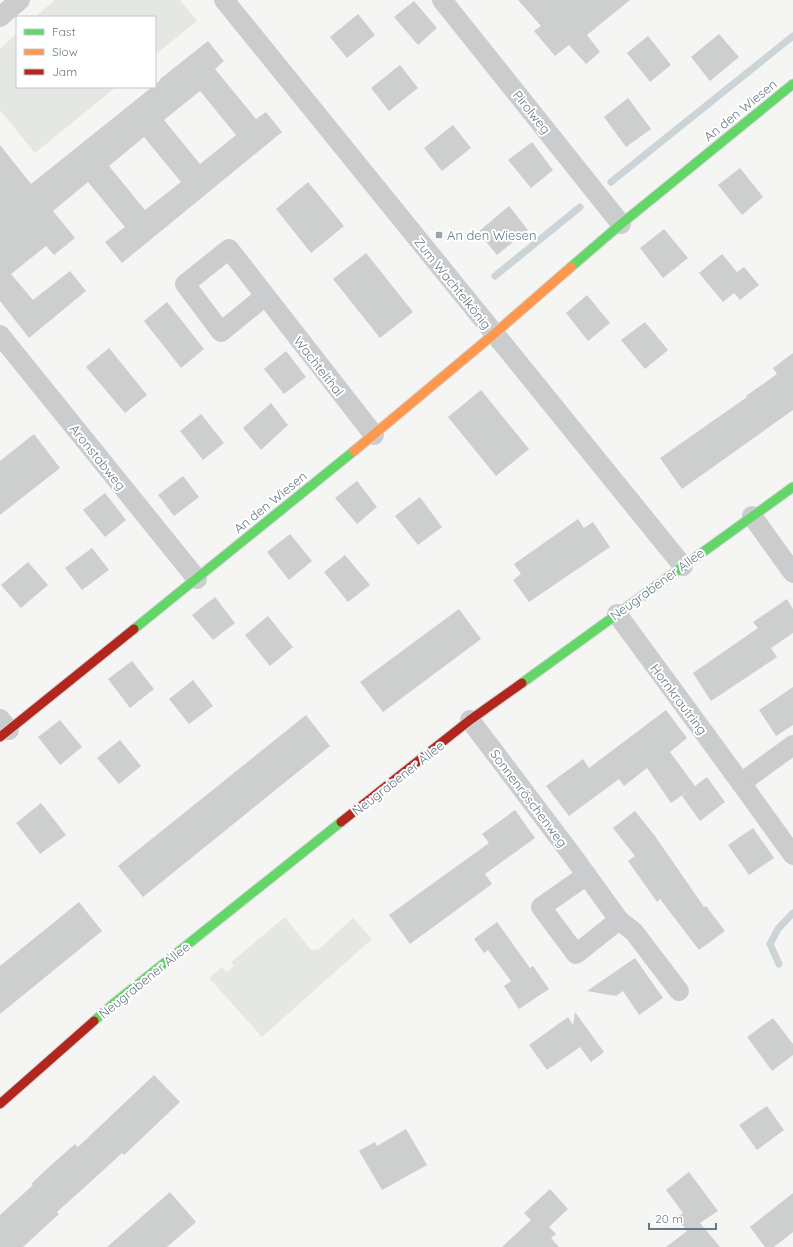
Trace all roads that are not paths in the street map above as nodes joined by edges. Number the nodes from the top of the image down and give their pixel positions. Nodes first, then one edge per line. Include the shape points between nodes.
1 (20, 0) edge
2 (224, 0) edge
3 (442, 0) edge
4 (0, 17) edge
5 (793, 84) edge
6 (622, 224) junction
7 (265, 296) dead end
8 (494, 334) junction
9 (0, 335) edge
10 (374, 435) junction
11 (793, 487) edge
12 (752, 516) junction
13 (683, 566) junction
14 (793, 573) edge
15 (197, 578) junction
16 (617, 614) junction
17 (470, 720) junction
18 (3, 728) edge
19 (793, 745) edge
20 (741, 783) junction
21 (793, 855) edge
22 (587, 875) junction
23 (619, 920) junction
24 (679, 991) dead end
25 (18, 1089) junction
26 (0, 1104) edge
27 (0, 1110) edge

1 - 4 street
2 - 8 street, Zum Wachtelkönig
3 - 6 street, Pirolweg
5 - 6 street, An den Wiesen
6 - 8 street, An den Wiesen
7 - 10 street, Wachtelthal
8 - 10 street, An den Wiesen
8 - 13 street, Zum Wachtelkönig
9 - 15 street, Aronstabweg
10 - 15 street, An den Wiesen
11 - 12 street, Neugrabener Allee
12 - 13 street, Neugrabener Allee
12 - 14 street
13 - 16 street, Neugrabener Allee
15 - 18 street, An den Wiesen
16 - 17 street, Neugrabener Allee
16 - 20 street, Hornkrautring
17 - 22 street, Sonnenröschenweg
17 - 25 street, Neugrabener Allee via 113,1004
19 - 20 street
20 - 21 street, Hornkrautring
22 - 23 street, Sonnenröschenweg
22 - 23 street via 542,907 576,954
23 - 24 street, Sonnenröschenweg via 634,932
25 - 26 street, Neugrabener Allee
25 - 27 street, Neugrabener Allee

